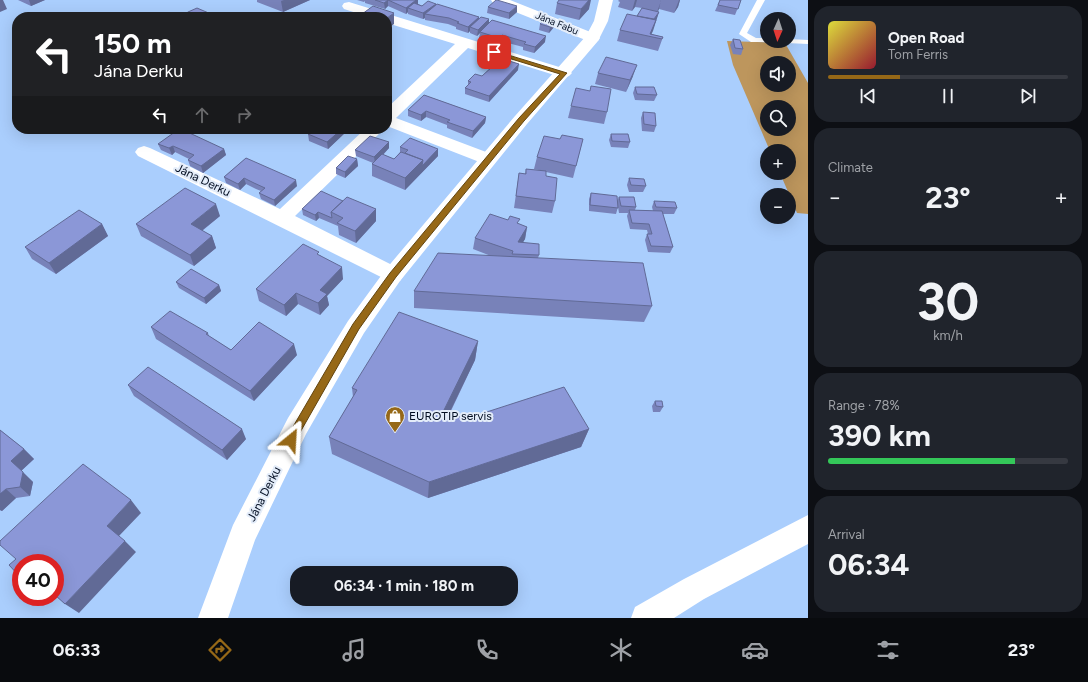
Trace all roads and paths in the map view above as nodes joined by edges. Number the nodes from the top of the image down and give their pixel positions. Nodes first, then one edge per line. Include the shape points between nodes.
1 (498, 0) edge
2 (606, 0) edge
3 (760, 0) edge
4 (348, 6) dead end
5 (367, 12) edge
6 (392, 20) edge
7 (593, 38) junction
8 (760, 40) edge
9 (796, 41) edge
10 (808, 42) edge
11 (465, 43) junction
12 (564, 73) junction
13 (392, 114) edge
14 (392, 121) edge
15 (370, 134) edge
16 (144, 152) dead end
17 (488, 159) junction
18 (282, 218) junction
19 (393, 275) junction
20 (808, 529) edge
21 (213, 618) edge
22 (646, 618) edge

1 - 7 street, Jána Fabu
2 - 7 street, Jána Derku via 601,21
3 - 8 lane via 741,38
4 - 5 street
6 - 11 street
7 - 12 street, Jána Derku
9 - 10 lane
11 - 12 street
11 - 13 street
12 - 17 street, Jána Derku
14 - 17 street
15 - 18 street
16 - 18 street, Jána Derku
17 - 19 street, Jána Derku
18 - 19 street, Jána Derku
19 - 21 street, Jána Derku via 356,327 298,426 243,535
20 - 22 street

